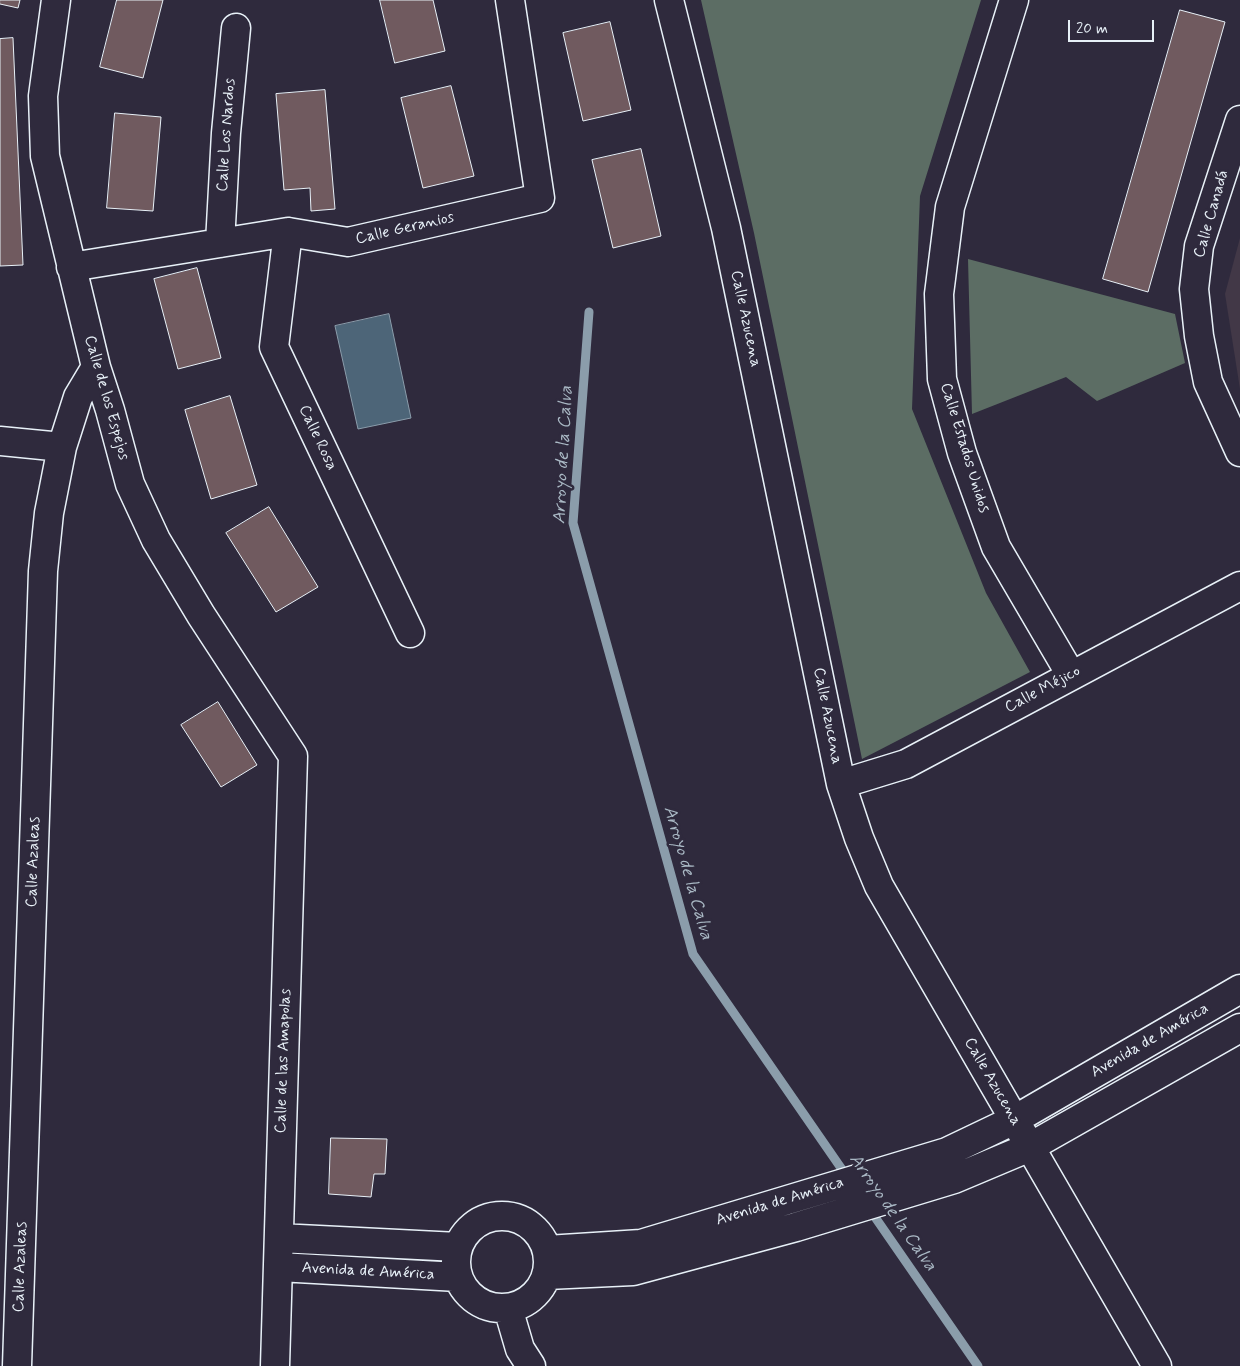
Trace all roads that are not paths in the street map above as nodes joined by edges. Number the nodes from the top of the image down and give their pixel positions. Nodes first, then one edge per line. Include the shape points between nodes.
1 (56, 0) edge
2 (510, 0) edge
3 (668, 0) edge
4 (1014, 0) edge
5 (236, 28) dead end
6 (1240, 120) edge
7 (288, 232) junction
8 (220, 243) junction
9 (71, 267) junction
10 (96, 367) junction
11 (0, 441) edge
12 (62, 447) junction
13 (1240, 452) edge
14 (1240, 586) edge
15 (410, 633) dead end
16 (1071, 675) junction
17 (293, 756) joint
18 (841, 784) junction
19 (1240, 989) edge
20 (1240, 1028) edge
21 (1014, 1120) junction
22 (1030, 1147) junction
23 (280, 1238) junction
24 (458, 1247) junction
25 (547, 1262) junction
26 (279, 1267) junction
27 (458, 1277) junction
28 (508, 1308) junction
29 (17, 1366) edge
30 (275, 1366) edge
31 (530, 1366) edge
32 (1157, 1366) edge

1 - 9 street, Calle de los Espejos via 43,96 45,156
2 - 7 street, Calle Geranios via 540,198 348,242
3 - 18 street, Calle Azucena via 726,228
4 - 16 street, Calle Estados Unidos via 950,207 939,294 942,379 962,453 996,547
5 - 8 street, Calle Los Nardos
6 - 13 street, Calle Canadá via 1199,246 1194,290 1208,382
7 - 8 street, Calle Geranios
7 - 15 street, Calle Rosa via 274,347
8 - 9 street, Calle Geranios
9 - 10 street, Calle de los Espejos
10 - 12 street, Calle Azaleas via 78,397
10 - 17 street, Calle de los Espejos via 130,484 156,540
11 - 12 street
12 - 29 street, Calle Azaleas via 43,571
14 - 16 street, Calle Méjico
16 - 18 street, Calle Méjico via 906,764
17 - 23 street, Calle de las Amapolas
18 - 21 street, Calle Azucena via 879,886
19 - 21 street, Avenida de América
20 - 22 street, Avenida de América
21 - 22 street, Calle Azucena
21 - 25 street, Avenida de América via 947,1152 641,1244
22 - 25 street, Avenida de América via 954,1179 796,1227 633,1271
22 - 32 street, Calle Azucena
23 - 24 street, Avenida de América
23 - 26 street, Calle de las Amapolas
24 - 25 street via 477,1223 491,1217 506,1216 520,1219 533,1228 543,1240
24 - 27 street
25 - 28 street via 541,1287 532,1298
26 - 27 street, Avenida de América
26 - 30 street, Calle de las Amapolas
27 - 28 street via 477,1302
28 - 31 street via 520,1349

